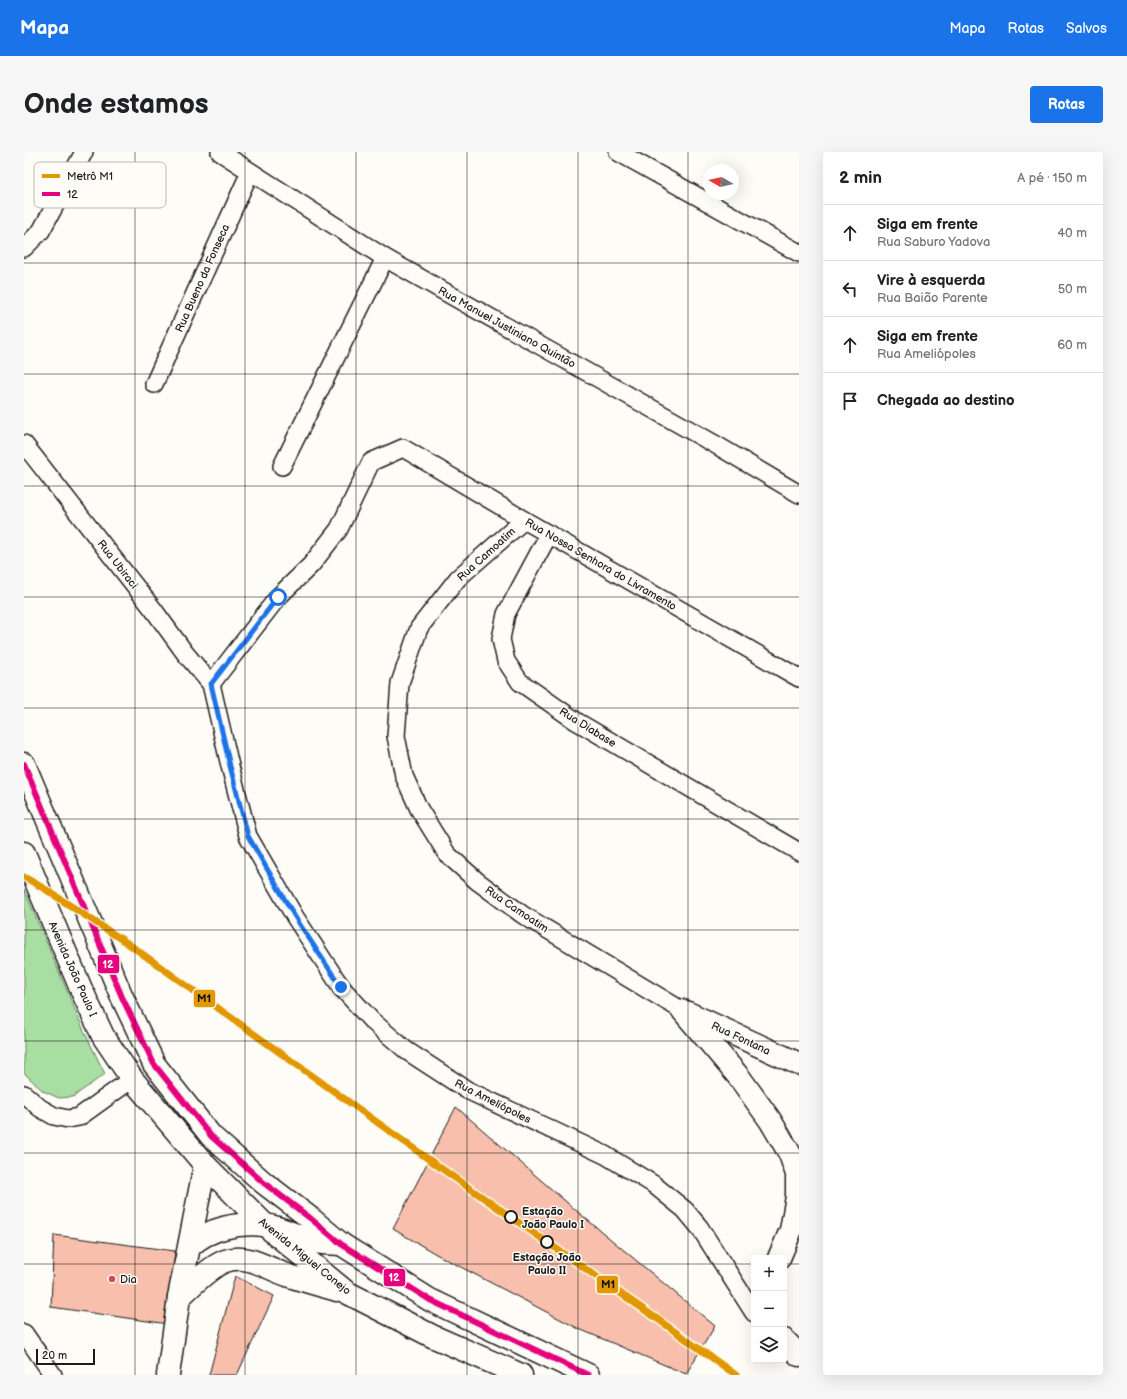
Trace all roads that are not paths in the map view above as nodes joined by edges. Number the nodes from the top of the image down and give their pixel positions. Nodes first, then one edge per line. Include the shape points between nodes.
1 (84, 152) edge
2 (220, 152) edge
3 (618, 152) edge
4 (79, 162) edge
5 (250, 172) junction
6 (54, 208) edge
7 (24, 248) edge
8 (799, 253) edge
9 (385, 258) junction
10 (154, 384) dead end
11 (24, 444) edge
12 (282, 466) dead end
13 (799, 494) edge
14 (524, 520) junction
15 (549, 534) junction
16 (799, 678) edge
17 (211, 684) junction
18 (24, 764) edge
19 (799, 852) edge
20 (24, 853) edge
21 (683, 1011) junction
22 (799, 1064) edge
23 (132, 1079) junction
24 (24, 1094) edge
25 (205, 1166) junction
26 (265, 1225) junction
27 (341, 1244) junction
28 (190, 1246) junction
29 (780, 1255) edge
30 (346, 1292) junction
31 (179, 1297) junction
32 (751, 1308) edge
33 (24, 1333) edge
34 (787, 1343) edge
35 (799, 1355) edge
36 (53, 1375) edge
37 (168, 1375) edge
38 (521, 1375) edge
39 (588, 1375) edge

1 - 4 street
2 - 5 street, Rua Manuel Justiniano Quintão
3 - 8 street
5 - 9 street, Rua Manuel Justiniano Quintão
5 - 10 street, Rua Bueno da Fonseca
6 - 7 street via 41,231
9 - 12 street
9 - 13 street, Rua Manuel Justiniano Quintão
11 - 17 street, Rua Ubiraci via 185,654
14 - 15 street, Rua Nossa Senhora do Livramento
14 - 17 street, Rua Nossa Senhora do Livramento via 404,448 371,462 339,529 311,566 278,597
14 - 21 street, Rua Camoatim via 458,578 419,628 400,683 396,736 404,776 419,809 447,854 477,881 523,915
15 - 16 street, Rua Nossa Senhora do Livramento
15 - 19 street, Rua Diabase via 506,614 502,639 506,661 520,682 576,721
17 - 32 street, Rua Ameliópoles via 248,836 295,917 341,987 371,1020 407,1051 468,1090 605,1155 653,1184 685,1210 700,1228
18 - 27 main road via 122,997 154,1064 211,1136 264,1183
20 - 23 main road, Avenida João Paulo I via 103,1036
21 - 22 main road, Rua Fontana
21 - 29 main road, Rua Camoatim via 739,1077 770,1120 790,1154 796,1174 797,1198 791,1230
23 - 24 street via 79,1117 68,1119 54,1116
23 - 25 main road, Avenida Miguel Conejo
25 - 26 main road, Avenida Miguel Conejo
25 - 28 main road
26 - 27 main road via 317,1242
26 - 28 main road via 241,1225 215,1230
26 - 30 main road, Avenida Miguel Conejo
27 - 39 main road via 430,1300
28 - 31 main road
30 - 31 main road via 238,1258 213,1268
30 - 38 main road, Avenida Miguel Conejo via 432,1336
31 - 37 main road
33 - 36 street
34 - 35 main road

